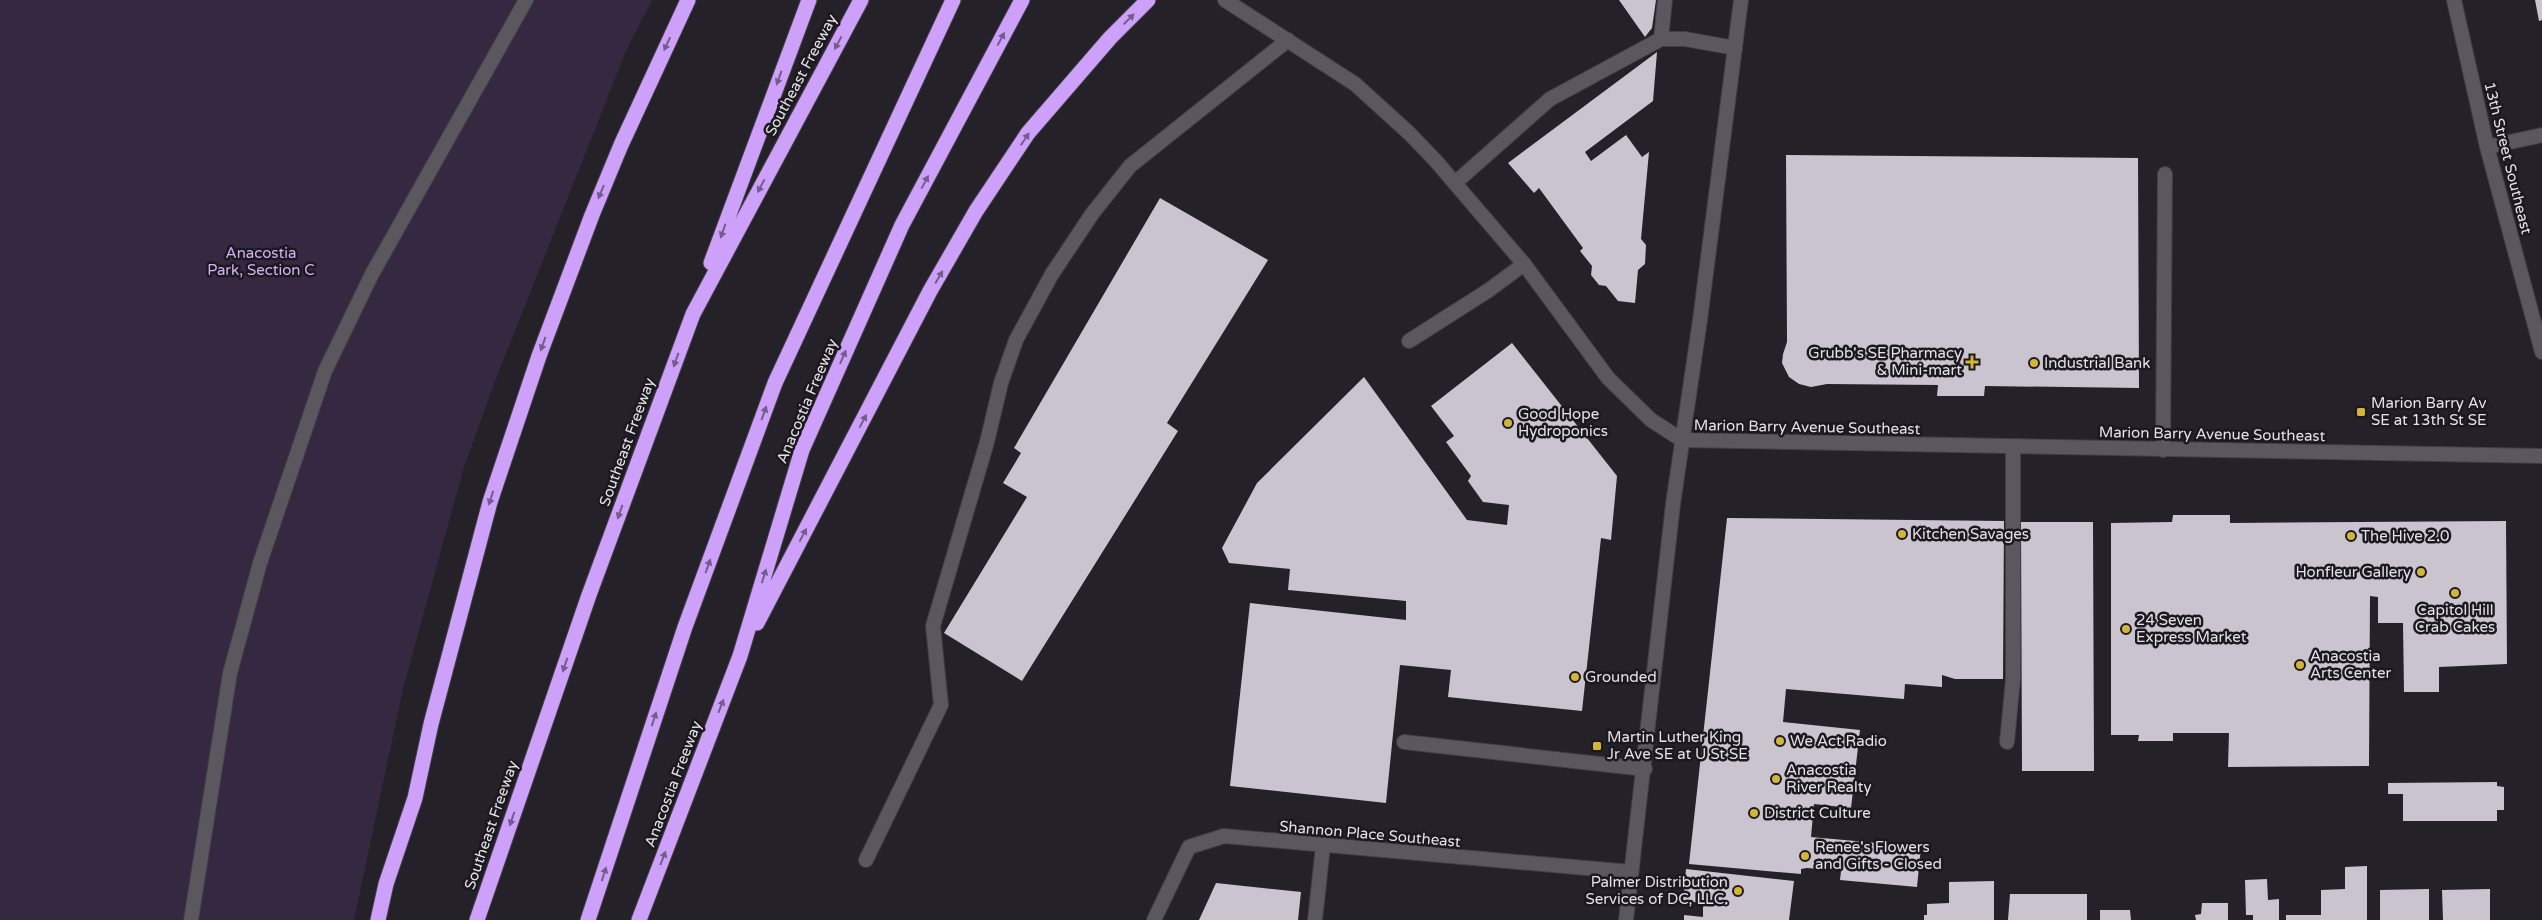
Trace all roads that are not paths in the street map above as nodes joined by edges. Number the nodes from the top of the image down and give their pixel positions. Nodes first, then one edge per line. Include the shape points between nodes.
1 (526, 0) edge
2 (688, 0) edge
3 (809, 0) edge
4 (861, 0) edge
5 (953, 0) edge
6 (1022, 0) edge
7 (1148, 0) edge
8 (1225, 0) edge
9 (1665, 0) edge
10 (1741, 0) edge
11 (2454, 0) edge
12 (1660, 39) junction
13 (1288, 40) junction
14 (1735, 48) junction
15 (2542, 135) edge
16 (2487, 147) junction
17 (2165, 174) dead end
18 (1455, 183) junction
19 (1524, 264) junction
20 (693, 314) junction
21 (1410, 341) dead end
22 (2542, 352) edge
23 (1682, 440) junction
24 (2013, 447) junction
25 (2163, 450) junction
26 (2542, 456) edge
27 (740, 656) junction
28 (1404, 742) dead end
29 (2007, 742) dead end
30 (1645, 769) junction
31 (1323, 846) junction
32 (866, 860) dead end
33 (1631, 872) junction
34 (192, 920) edge
35 (378, 920) edge
36 (477, 920) edge
37 (588, 920) edge
38 (639, 920) edge
39 (1154, 920) edge
40 (1315, 920) edge
41 (1626, 920) edge

1 - 34 main road via 372,274 325,371 260,563 230,673
2 -> 35 highway via 621,145 539,356 490,502 431,724 415,798 386,884
3 -> 20 highway
4 -> 20 highway, Southeast Freeway
37 -> 5 highway via 685,627 775,383
27 -> 6 highway, Anacostia Freeway via 802,450 902,225
27 -> 7 highway via 930,291 976,211 1028,133 1110,38
8 - 13 main road, Marion Barry Avenue Southeast
9 - 12 main road
10 - 14 main road
11 - 16 main road, 13th Street Southeast
12 - 14 main road
12 - 18 main road via 1550,99
13 - 18 main road, Marion Barry Avenue Southeast via 1354,84 1409,133
13 - 32 main road via 1130,166 1092,214 1057,267 1016,340 933,626 941,705
14 - 23 main road
15 - 16 main road
16 - 22 main road, 13th Street Southeast
17 - 25 main road
18 - 19 main road, Marion Barry Avenue Southeast
19 - 21 main road
19 - 23 main road, Marion Barry Avenue Southeast via 1608,378 1643,414
20 -> 36 highway, Southeast Freeway via 589,595
23 - 24 main road, Marion Barry Avenue Southeast
23 - 30 main road
24 - 25 main road, Marion Barry Avenue Southeast
24 - 29 main road via 2013,679
25 - 26 main road, Marion Barry Avenue Southeast
38 -> 27 highway, Anacostia Freeway
28 - 30 main road
30 - 33 main road
31 - 33 main road, Shannon Place Southeast
31 - 39 main road, Shannon Place Southeast via 1224,836 1189,847
31 - 40 main road
33 - 41 main road

